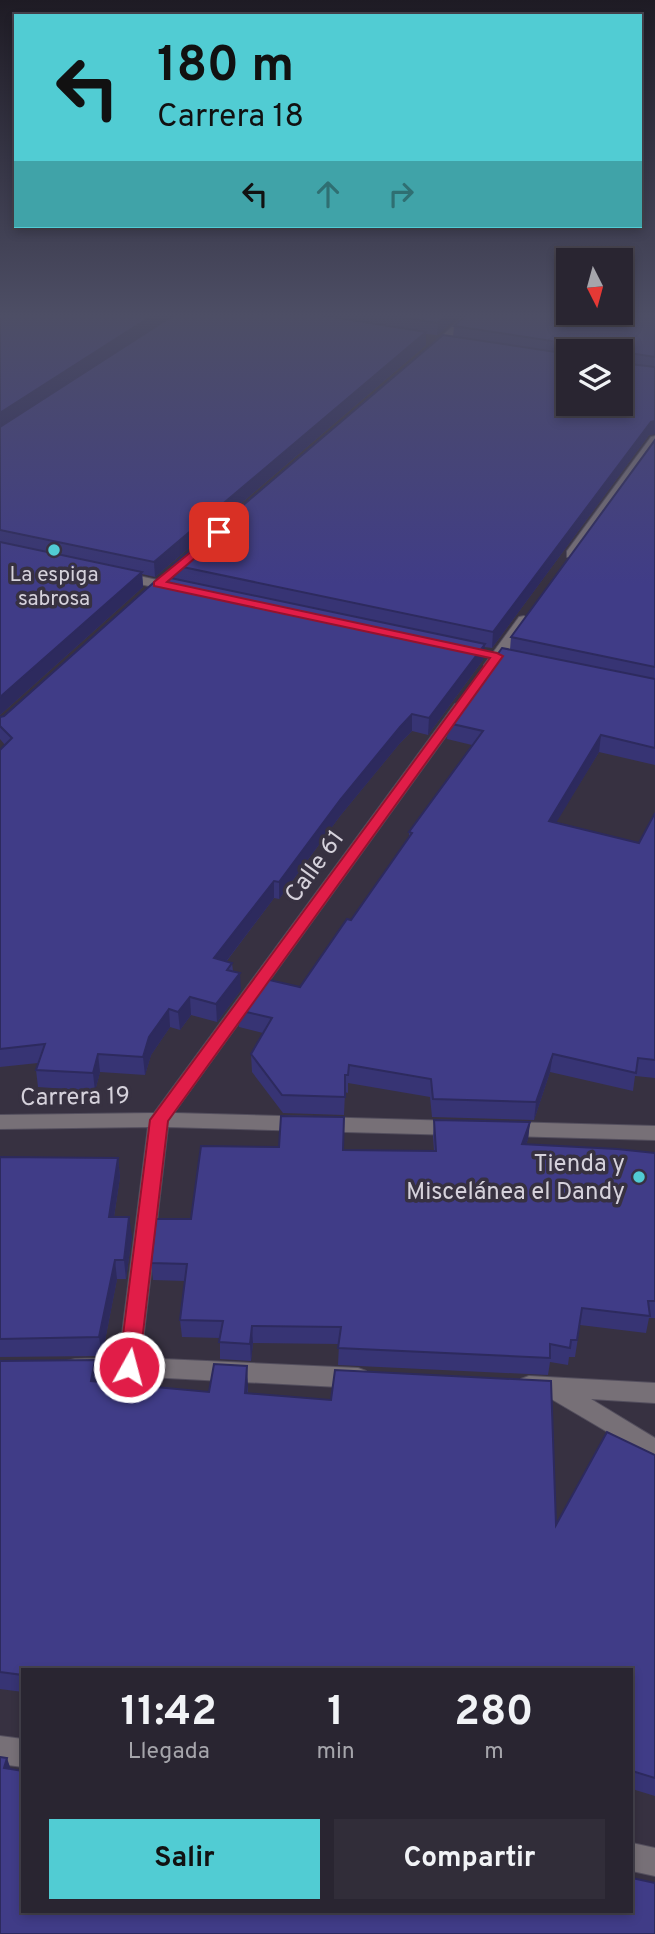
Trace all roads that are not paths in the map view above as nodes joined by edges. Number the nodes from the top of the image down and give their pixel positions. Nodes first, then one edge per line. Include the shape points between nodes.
1 (655, 439) edge
2 (561, 569) edge
3 (106, 573) edge
4 (186, 590) edge
5 (537, 602) edge
6 (159, 1120) junction
7 (0, 1122) edge
8 (655, 1133) edge
9 (129, 1367) junction
10 (52, 1368) edge
11 (375, 1379) edge
12 (511, 1385) edge
13 (552, 1387) junction
14 (655, 1393) edge
15 (655, 1450) edge
16 (0, 1750) edge
17 (21, 1753) edge
18 (633, 1857) edge
19 (655, 1862) edge

1 - 2 street
3 - 4 street
5 - 6 street, Calle 61
6 - 7 street, Carrera 19
6 - 8 street, Carrera 19
6 - 9 street, Calle 61
9 - 10 street
9 - 11 street
12 - 13 street
13 - 14 street
13 - 15 street
16 - 17 street
18 - 19 street

